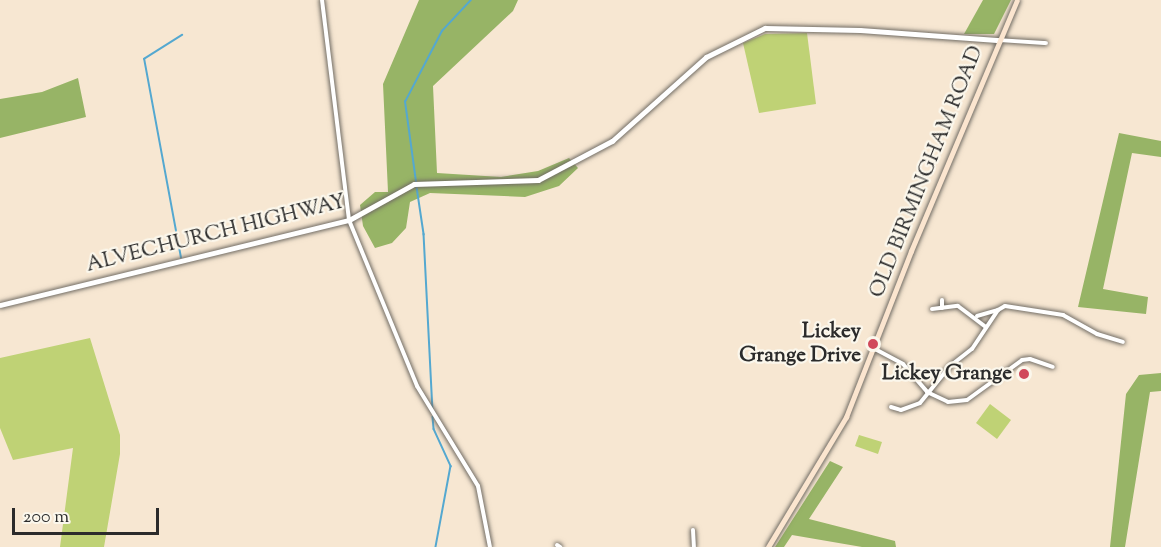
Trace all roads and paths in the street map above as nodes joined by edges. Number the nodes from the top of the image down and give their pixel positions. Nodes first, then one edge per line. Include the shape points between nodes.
1 (322, 0) edge
2 (1017, 0) edge
3 (997, 40) junction
4 (1046, 43) dead end
5 (349, 220) junction
6 (942, 300) dead end
7 (0, 305) edge
8 (942, 308) junction
9 (932, 309) dead end
10 (998, 310) junction
11 (976, 316) junction
12 (986, 327) junction
13 (1123, 342) dead end
14 (875, 349) junction
15 (1053, 367) dead end
16 (927, 392) junction
17 (891, 407) dead end
18 (693, 530) dead end
19 (490, 547) edge
20 (694, 547) edge
21 (768, 547) edge

1 - 5 street
2 - 3 main road, OLD BIRMINGHAM ROAD
3 - 4 street
3 - 5 street, ALVECHURCH HIGHWAY via 765,28 706,57 612,141 557,172 538,180 414,184
3 - 14 main road, OLD BIRMINGHAM ROAD
5 - 7 street, ALVECHURCH HIGHWAY
5 - 19 street via 417,386 478,486
6 - 8 street
8 - 9 street
8 - 11 street via 958,306
10 - 11 street
10 - 12 street
10 - 13 street via 1015,304 1063,315 1097,334
11 - 12 street
12 - 16 street via 972,349
14 - 16 street via 903,364
14 - 21 main road, OLD BIRMINGHAM ROAD via 843,423
15 - 16 street via 1022,360 959,403
16 - 17 street via 912,408
18 - 20 street

